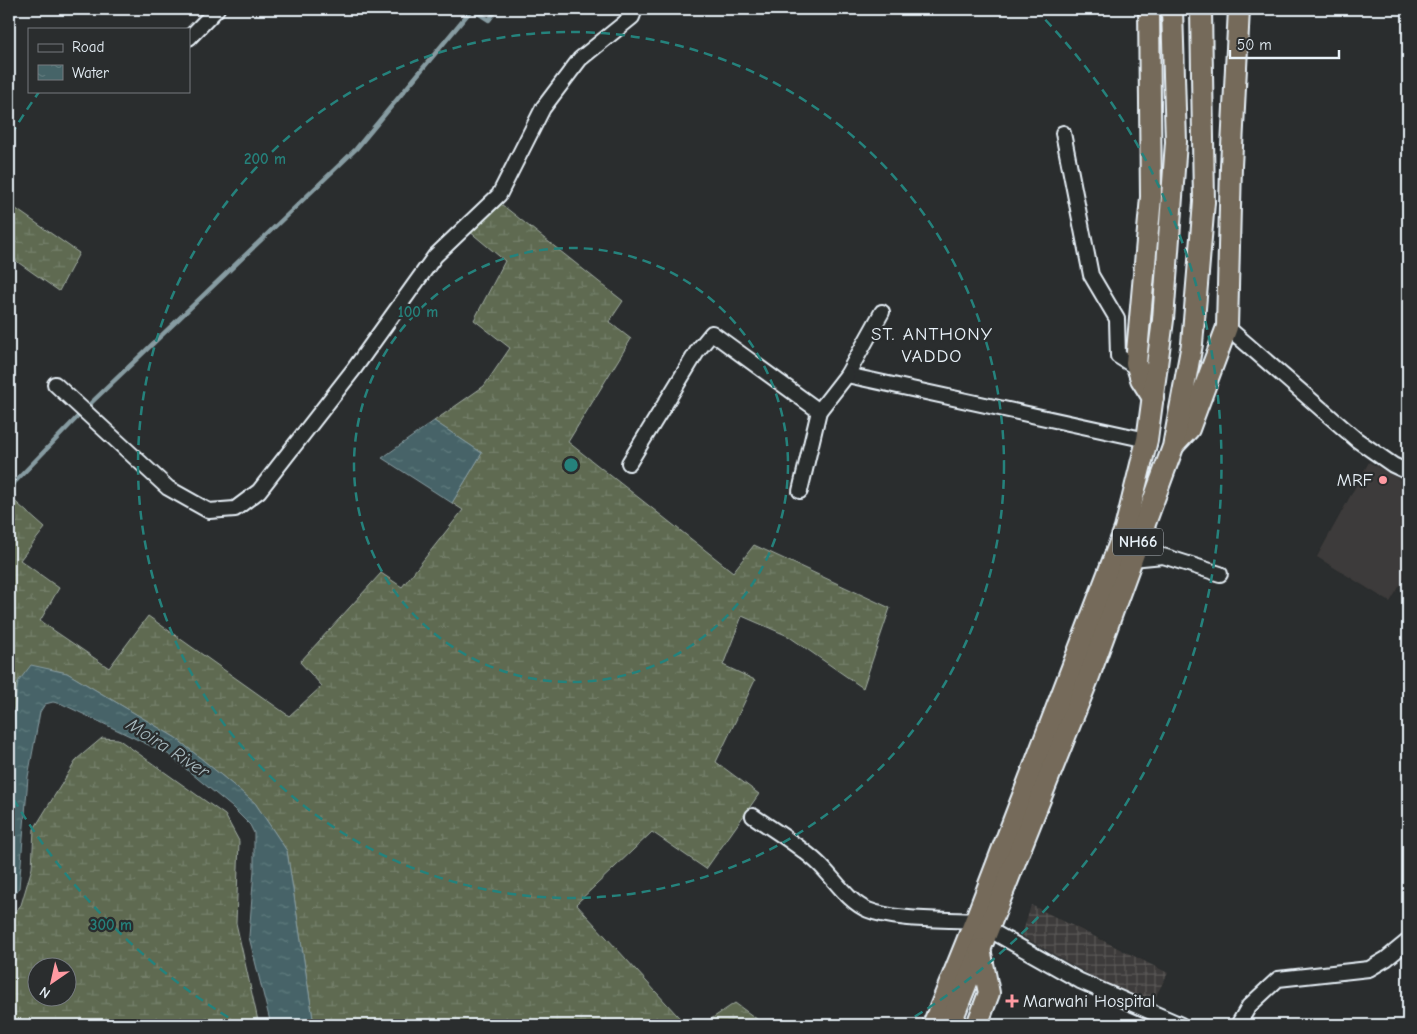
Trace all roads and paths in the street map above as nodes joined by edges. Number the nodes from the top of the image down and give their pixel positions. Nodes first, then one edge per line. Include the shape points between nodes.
1 (217, 9) edge
2 (635, 9) edge
3 (1149, 9) edge
4 (1172, 9) edge
5 (1201, 9) edge
6 (1239, 9) edge
7 (190, 37) edge
8 (1063, 133) dead end
9 (882, 312) dead end
10 (1227, 327) junction
11 (1137, 368) junction
12 (846, 375) junction
13 (55, 384) dead end
14 (1153, 398) junction
15 (819, 411) junction
16 (1147, 440) junction
17 (1172, 447) junction
18 (630, 463) dead end
19 (1408, 472) edge
20 (800, 490) dead end
21 (1132, 559) junction
22 (1220, 574) dead end
23 (753, 816) dead end
24 (982, 925) junction
25 (1408, 941) edge
26 (980, 949) junction
27 (933, 1025) edge
28 (950, 1025) edge
29 (977, 1025) edge
30 (1181, 1025) edge
31 (1238, 1025) edge

1 - 7 street
2 - 13 street via 632,17 580,59 543,108 499,195 435,256 354,369 259,491 234,510 209,511 168,488
3 - 11 highway via 1151,197
4 - 14 highway, NH66 via 1176,142 1163,320
5 - 17 highway, NH66 via 1204,202 1192,344
6 - 10 highway
8 - 11 street via 1091,275 1117,319 1118,356
9 - 12 street
10 - 17 highway via 1189,429
10 - 19 street via 1357,440
11 - 14 highway
12 - 15 street
12 - 16 street
14 - 16 highway, NH66
15 - 18 street via 712,333 698,350
15 - 20 street
16 - 24 highway, NH66 via 1124,529
17 - 21 highway, NH66
21 - 22 street via 1163,556
21 - 24 highway, NH66 via 1088,678
23 - 24 street via 818,863 845,892 868,910
24 - 26 highway, NH66
24 - 27 highway, NH66
24 - 30 street via 1080,981
25 - 31 street via 1369,969 1278,979 1250,1006
26 - 28 highway, NH66
26 - 29 highway via 989,993

